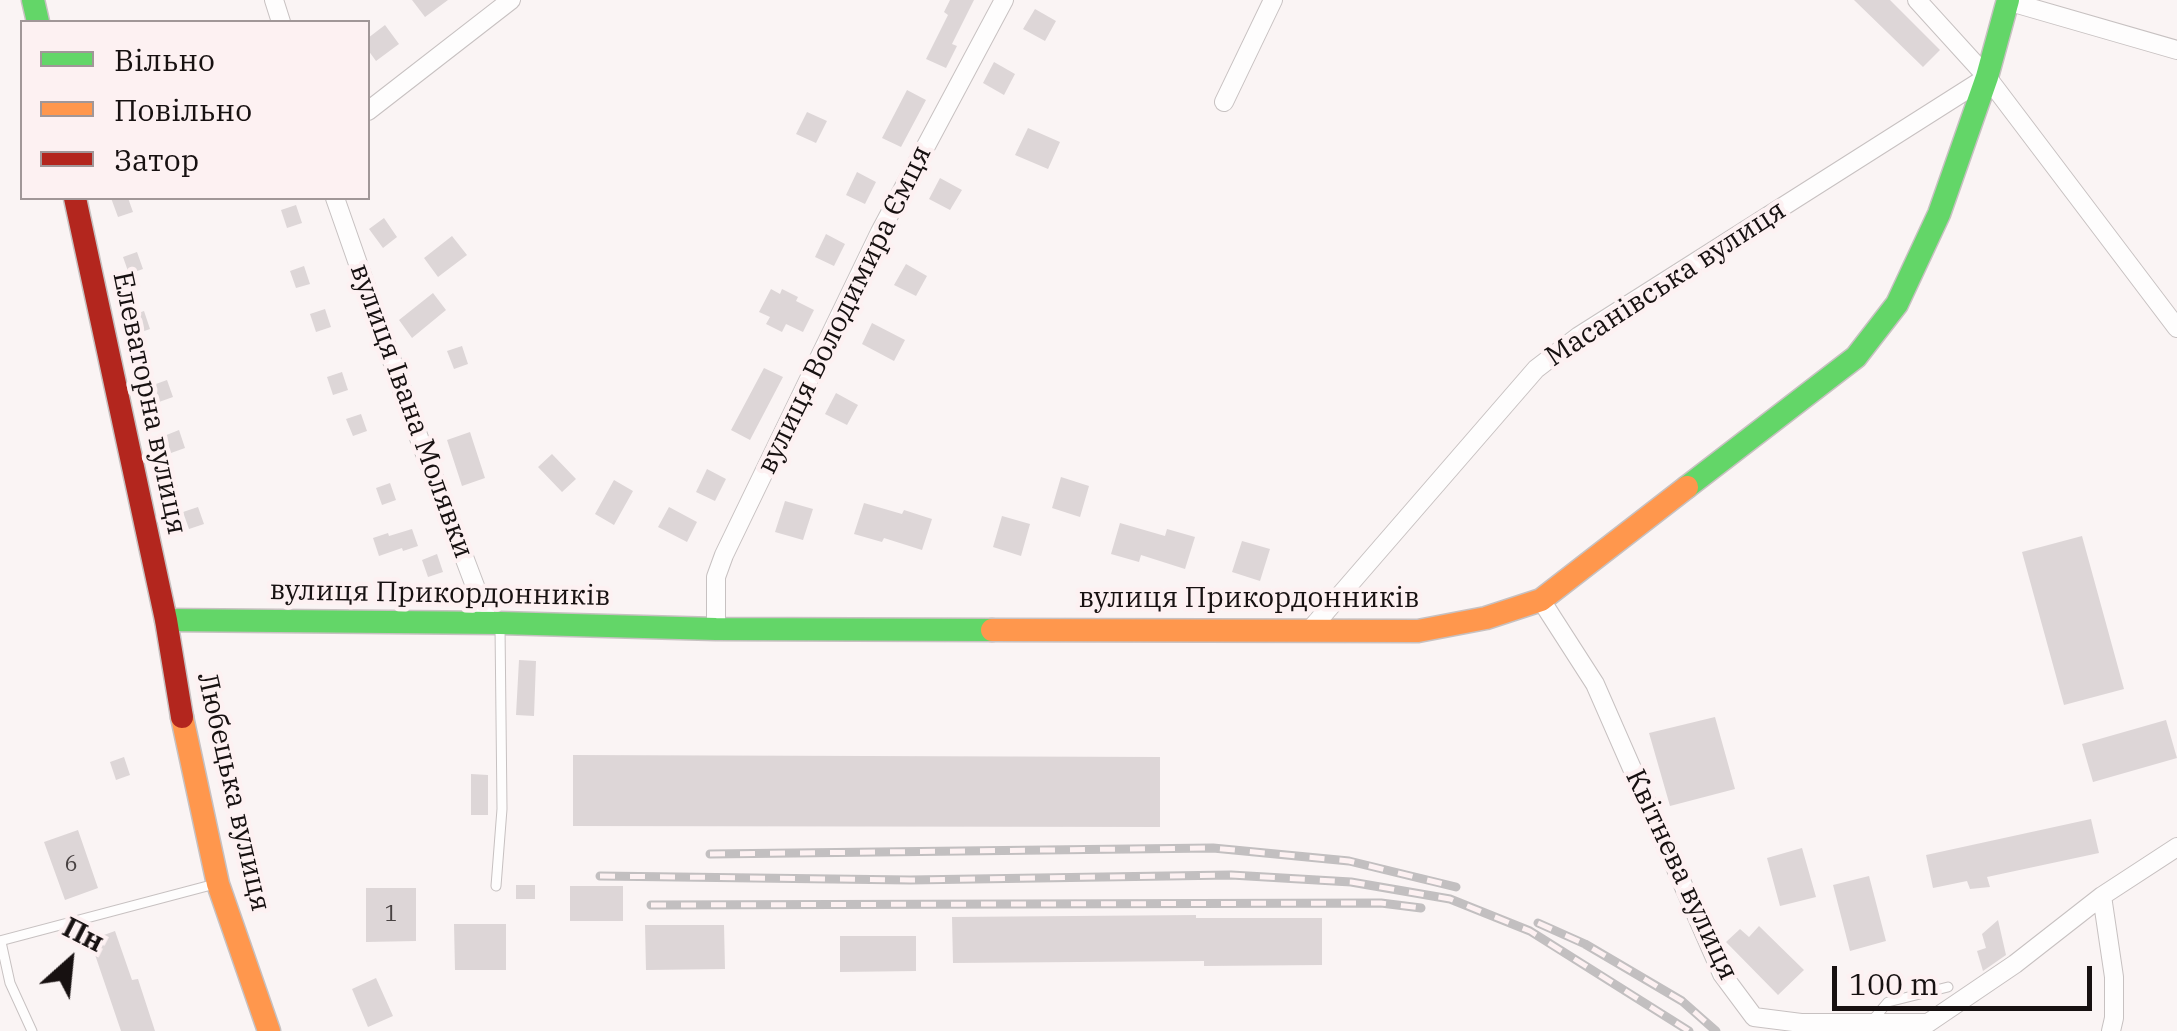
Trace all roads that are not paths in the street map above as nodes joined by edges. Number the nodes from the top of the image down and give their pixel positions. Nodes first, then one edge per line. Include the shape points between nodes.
1 (512, 0) edge
2 (1004, 0) edge
3 (1272, 0) edge
4 (1917, 0) edge
5 (2008, 1) edge
6 (2177, 50) edge
7 (1986, 77) junction
8 (1224, 102) dead end
9 (370, 109) edge
10 (74, 200) edge
11 (336, 200) edge
12 (2177, 328) edge
13 (1541, 600) junction
14 (166, 620) junction
15 (494, 623) junction
16 (716, 629) junction
17 (1309, 631) junction
18 (2177, 847) edge
19 (218, 884) junction
20 (496, 886) dead end
21 (2102, 896) junction
22 (0, 942) edge
23 (1948, 987) dead end
24 (1759, 1024) edge
25 (1868, 1025) junction
26 (32, 1031) edge
27 (269, 1031) edge
28 (2110, 1031) edge

1 - 9 street
2 - 16 street, вулиця Володимира Ємця via 880,232 724,555 716,578
3 - 8 street
4 - 7 street
5 - 6 street
5 - 7 street, вулиця Прикордонників
7 - 12 street
7 - 13 street, вулиця Прикордонників via 1939,214 1897,304 1856,358
7 - 17 street, Масанівська вулиця via 1579,336 1536,370
10 - 14 street, Елеваторна вулиця
11 - 15 street, вулиця Івана Молявки via 418,438
13 - 17 street, вулиця Прикордонників via 1418,631
13 - 24 street, Квітнева вулиця via 1595,684 1697,902 1722,974
14 - 15 street, вулиця Прикордонників
14 - 19 street, Любецька вулиця
15 - 16 street, вулиця Прикордонників
15 - 20 lane via 502,808
16 - 17 street, вулиця Прикордонників
18 - 21 street, Квітнева вулиця
19 - 22 lane
19 - 27 street, Любецька вулиця
21 - 25 street, Квітнева вулиця via 1928,1024
21 - 28 street via 2114,977
22 - 26 lane
23 - 25 lane via 1888,1002
24 - 25 street, Квітнева вулиця

